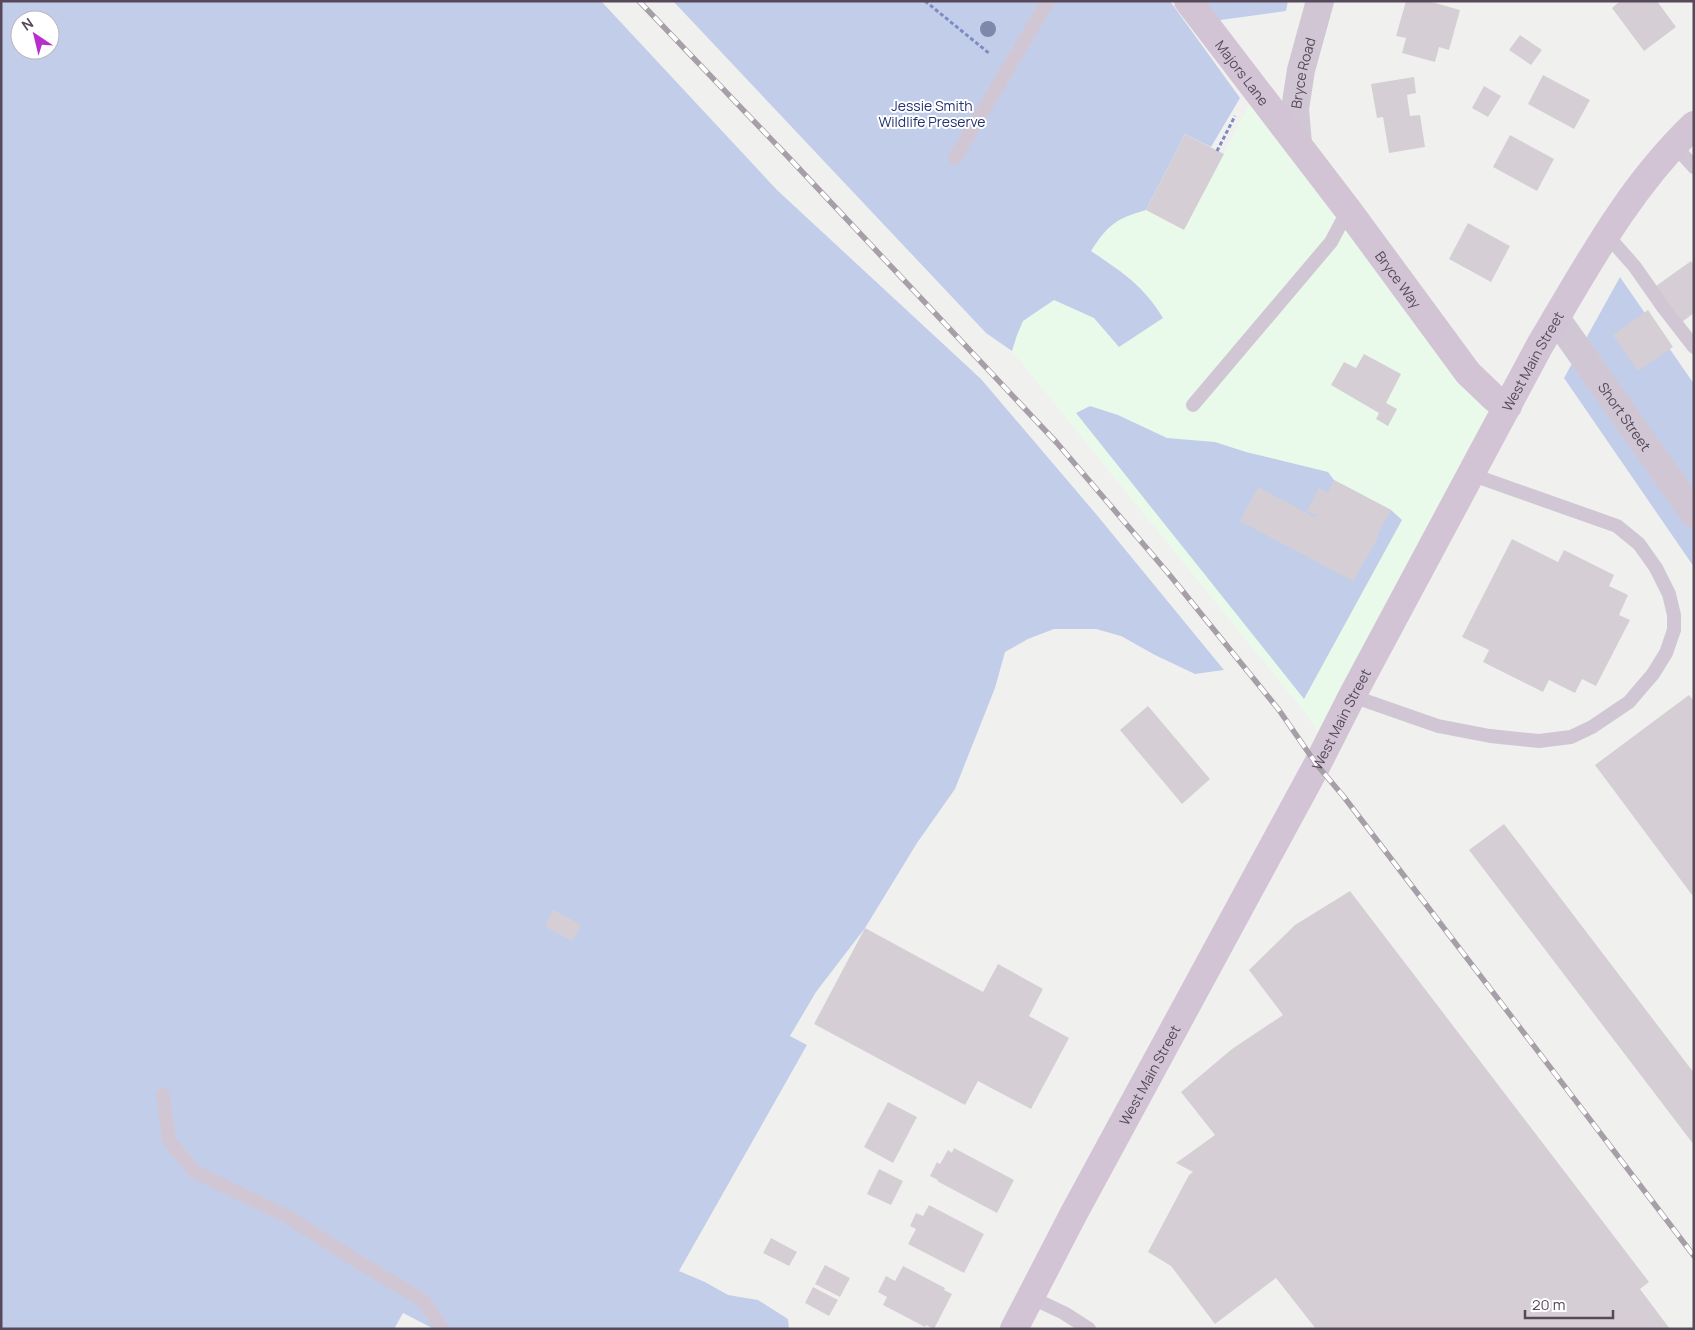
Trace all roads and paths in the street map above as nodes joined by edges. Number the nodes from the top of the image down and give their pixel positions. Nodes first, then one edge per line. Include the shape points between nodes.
1 (925, 1) edge
2 (1048, 1) edge
3 (1188, 1) edge
4 (1320, 1) edge
5 (986, 50) dead end
6 (1235, 116) dead end
7 (1694, 125) edge
8 (1298, 144) junction
9 (1674, 145) junction
10 (1217, 150) dead end
11 (955, 158) dead end
12 (1694, 167) edge
13 (1348, 210) junction
14 (1606, 234) junction
15 (1556, 318) junction
16 (1694, 347) edge
17 (1193, 405) dead end
18 (1508, 406) junction
19 (1470, 474) junction
20 (1694, 514) edge
21 (1352, 696) junction
22 (163, 1096) dead end
23 (1030, 1297) junction
24 (442, 1329) edge
25 (1014, 1329) edge
26 (1089, 1329) edge

1 - 5 path
2 - 11 lane
3 - 8 main road, Majors Lane
4 - 8 street, Bryce Road via 1301,70 1295,109
6 - 10 path
7 - 9 main road, West Main Street
8 - 13 main road, Bryce Way
9 - 12 lane
9 - 14 main road, West Main Street via 1640,184
13 - 17 lane via 1331,242
13 - 18 main road, Bryce Way via 1468,373 1494,398
14 - 15 main road, West Main Street
14 - 16 lane via 1636,267
15 - 18 main road, West Main Street
15 - 20 street, Short Street
18 - 19 main road, West Main Street
19 - 21 main road, West Main Street
19 - 21 lane via 1617,526 1639,544 1669,594 1674,630 1666,653 1629,702 1571,738 1539,741 1490,736 1438,726
21 - 23 main road, West Main Street
22 - 24 lane via 169,1141 195,1172 286,1215 424,1301
23 - 25 main road, West Main Street
23 - 26 lane

